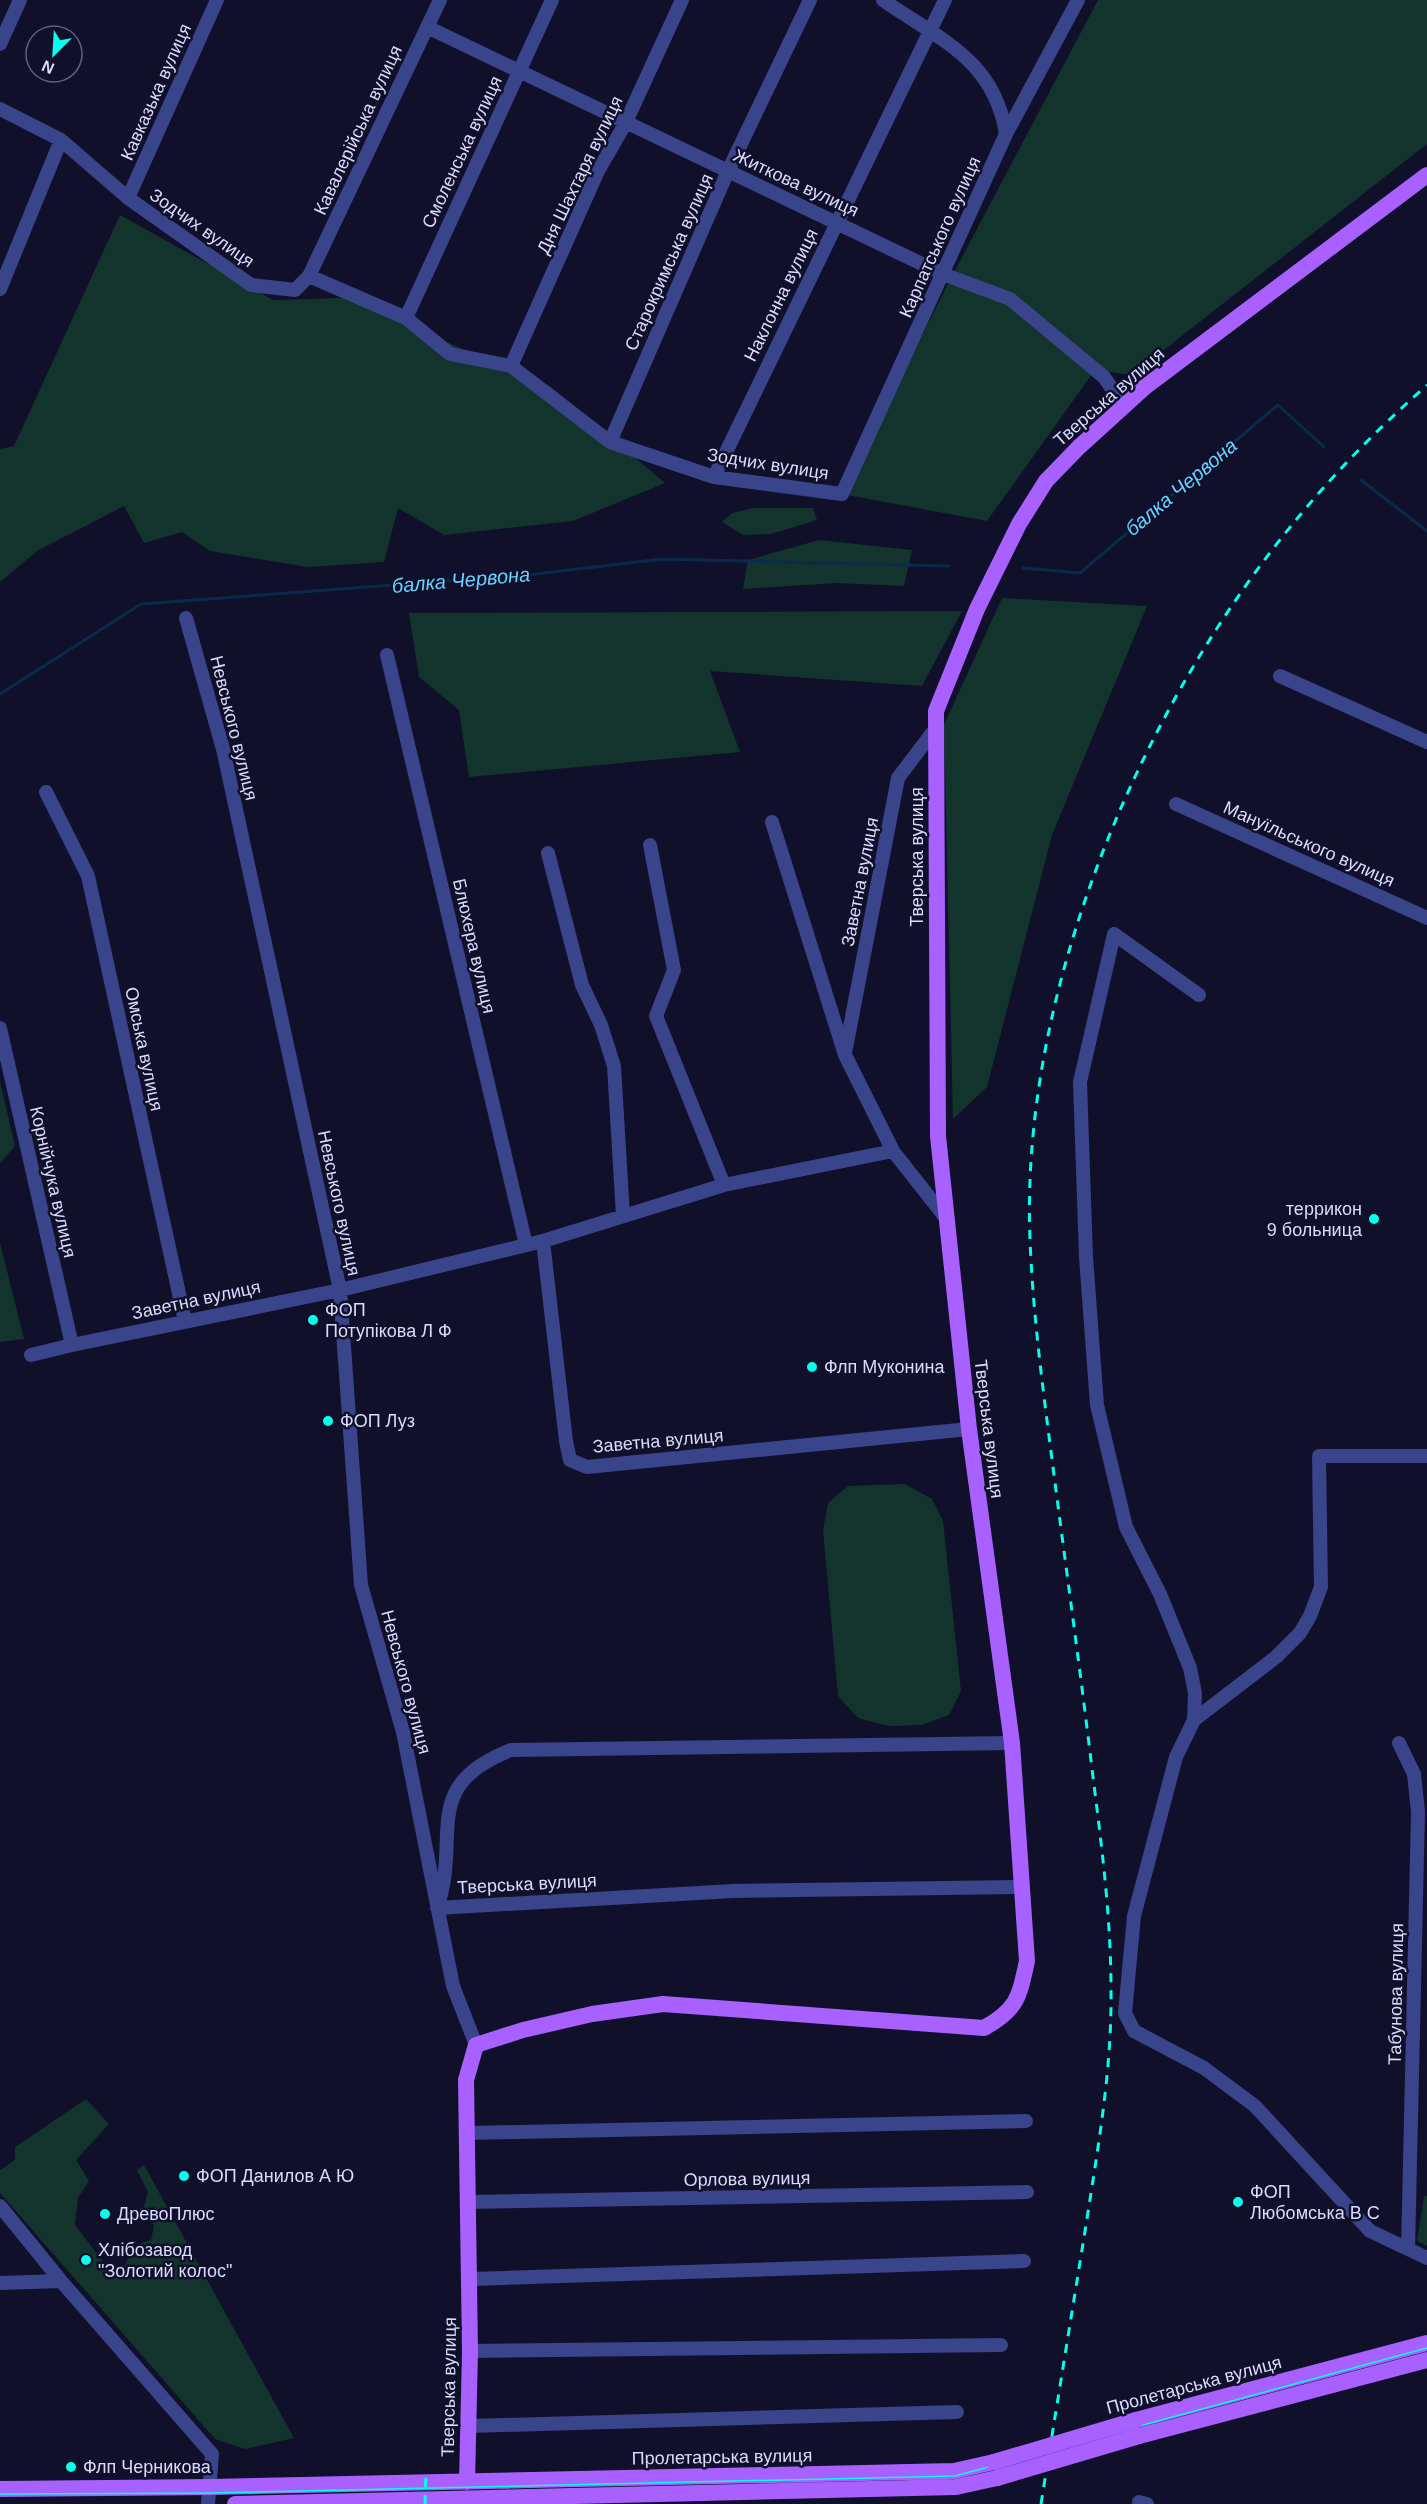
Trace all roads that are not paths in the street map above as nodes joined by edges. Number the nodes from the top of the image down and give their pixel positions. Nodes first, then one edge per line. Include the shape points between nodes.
1 (20, 0) edge
2 (218, 0) edge
3 (440, 0) edge
4 (552, 0) edge
5 (682, 0) edge
6 (810, 0) edge
7 (883, 0) edge
8 (945, 0) edge
9 (1078, 0) edge
10 (427, 27) junction
11 (928, 32) junction
12 (0, 44) edge
13 (519, 72) junction
14 (0, 109) edge
15 (626, 124) junction
16 (1006, 134) junction
17 (61, 140) junction
18 (728, 171) junction
19 (1427, 175) edge
20 (128, 198) junction
21 (836, 221) junction
22 (943, 274) junction
23 (309, 276) junction
24 (0, 290) edge
25 (405, 318) junction
26 (512, 366) junction
27 (1124, 406) junction
28 (610, 442) junction
29 (714, 477) junction
30 (842, 494) joint
31 (186, 618) dead end
32 (387, 655) dead end
33 (1280, 676) dead end
34 (936, 728) junction
35 (1427, 742) edge
36 (46, 792) dead end
37 (1176, 804) dead end
38 (772, 822) dead end
39 (650, 844) dead end
40 (548, 853) dead end
41 (1427, 918) edge
42 (1199, 995) dead end
43 (0, 1028) edge
44 (845, 1055) junction
45 (893, 1151) junction
46 (724, 1185) junction
47 (623, 1216) junction
48 (945, 1217) junction
49 (543, 1241) junction
50 (526, 1245) junction
51 (340, 1290) junction
52 (185, 1321) junction
53 (72, 1345) junction
54 (31, 1355) dead end
55 (969, 1429) junction
56 (1427, 1456) edge
57 (1194, 1720) junction
58 (1012, 1743) junction
59 (1400, 1743) dead end
60 (1023, 1887) junction
61 (437, 1908) junction
62 (476, 2045) junction
63 (1026, 2121) dead end
64 (468, 2133) junction
65 (1027, 2192) dead end
66 (468, 2202) junction
67 (0, 2206) edge
68 (1408, 2249) junction
69 (1427, 2258) edge
70 (1024, 2261) dead end
71 (470, 2279) junction
72 (61, 2281) junction
73 (0, 2283) edge
74 (1427, 2343) edge
75 (1001, 2344) dead end
76 (470, 2351) junction
77 (1427, 2360) edge
78 (957, 2412) dead end
79 (469, 2426) junction
80 (1138, 2428) junction
81 (995, 2470) junction
82 (725, 2476) junction
83 (467, 2482) junction
84 (0, 2489) edge
85 (209, 2496) edge
86 (726, 2499) edge
87 (467, 2502) edge
88 (235, 2504) edge

1 - 12 street
2 - 20 street, Кавказька вулиця
3 - 10 street, Кавалерійська вулиця
4 - 13 street, Смоленська вулиця
5 - 15 street, Дня Шахтаря вулиця
6 - 18 street, Старокримська вулиця
7 - 11 street
8 - 11 street, Наклонна вулиця
9 - 16 street, Карпатського вулиця
10 - 13 street, Житкова вулиця
10 - 23 street, Кавалерійська вулиця
11 - 16 street via 973,61 996,97
11 - 21 street, Наклонна вулиця
13 - 15 street, Житкова вулиця
13 - 25 street, Смоленська вулиця
14 - 17 street
15 - 18 street, Житкова вулиця
15 - 26 street, Дня Шахтаря вулиця via 598,171
16 - 22 street, Карпатського вулиця
17 - 20 street
17 - 24 street
18 - 21 street, Житкова вулиця
18 - 28 street, Старокримська вулиця
19 - 27 main road, Тверська вулиця
20 - 23 street, Зодчих вулиця via 250,285 296,290
21 - 22 street, Житкова вулиця
21 - 29 street, Наклонна вулиця
22 - 27 street, Житкова вулиця via 1010,299 1104,377
22 - 30 street, Карпатського вулиця
23 - 25 street, Зодчих вулиця
25 - 26 street, Зодчих вулиця via 450,354
26 - 28 street, Зодчих вулиця
27 - 34 main road, Тверська вулиця via 1046,481 1019,524 976,609 936,711
28 - 29 street, Зодчих вулиця
29 - 30 street, Зодчих вулиця
31 - 51 street, Невського вулиця via 223,749
32 - 50 street, Блюхера вулиця
33 - 35 street
34 - 44 street, Заветна вулиця via 898,778
34 - 48 main road, Тверська вулиця via 938,1136
36 - 52 street, Омська вулиця via 88,876
37 - 41 street, Мануїльського вулиця
38 - 44 street
39 - 46 street via 674,970 656,1016
40 - 47 street via 582,985 614,1066
42 - 57 street via 1114,934 1080,1082 1086,1257 1097,1404 1126,1527 1160,1594 1190,1668 1195,1693
43 - 53 street, Корнійчука вулиця
44 - 45 street
45 - 46 street, Заветна вулиця
45 - 48 street
46 - 47 street, Заветна вулиця
47 - 49 street, Заветна вулиця
48 - 55 main road, Тверська вулиця
49 - 50 street, Заветна вулиця
49 - 55 street, Заветна вулиця via 570,1460 587,1467
50 - 51 street, Заветна вулиця
51 - 52 street, Заветна вулиця
51 - 61 street, Невського вулиця via 361,1585 403,1732
52 - 53 street, Заветна вулиця
53 - 54 street, Заветна вулиця
55 - 58 main road, Тверська вулиця
56 - 57 street via 1319,1456 1321,1587 1310,1616 1300,1633 1276,1657
57 - 68 street via 1176,1757 1134,1916 1125,2013 1134,2031 1204,2068 1255,2106 1370,2231
58 - 60 main road, Тверська вулиця
58 - 61 street, Тверська вулиця via 510,1750 474,1768 448,1805 444,1889
59 - 68 street, Табунова вулиця via 1414,1774 1418,1812
60 - 61 street, Тверська вулиця via 733,1891
60 - 62 main road, Тверська вулиця via 1027,1961 1020,1992 1006,2015 984,2028 663,2004 592,2014
61 - 62 street, Невського вулиця via 453,1986
62 - 64 main road, Тверська вулиця via 466,2080
63 - 64 street
64 - 66 main road, Тверська вулиця
65 - 66 street, Орлова вулиця
66 - 71 main road, Тверська вулиця
67 - 72 street
68 - 69 street
70 - 71 street
71 - 76 main road, Тверська вулиця
72 - 73 street
72 - 85 street via 212,2454
74 - 80 main road, Пролетарська вулиця
75 - 76 street
76 - 79 main road, Тверська вулиця
77 - 80 main road, Пролетарська вулиця
78 - 79 street
79 - 83 main road, Тверська вулиця
80 - 81 main road, Пролетарська вулиця, bridge
81 - 82 main road, Пролетарська вулиця
81 - 86 main road, Пролетарська вулиця via 956,2487
82 - 83 main road, Пролетарська вулиця
82 - 86 street
83 - 85 main road, Пролетарська вулиця
83 - 87 street, Тверська вулиця
84 - 85 main road, Пролетарська вулиця
86 - 87 main road, Пролетарська вулиця
87 - 88 main road, Пролетарська вулиця

